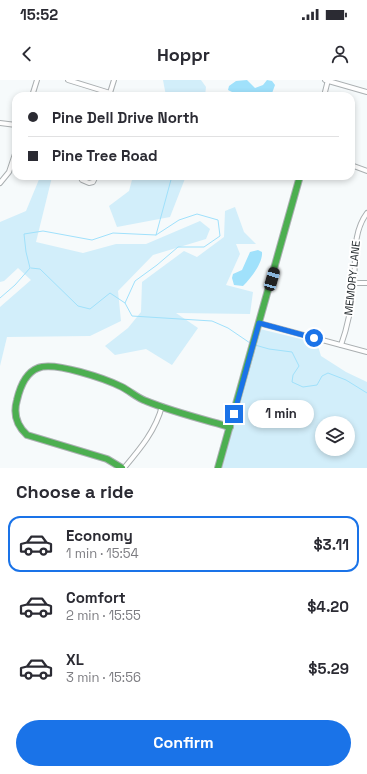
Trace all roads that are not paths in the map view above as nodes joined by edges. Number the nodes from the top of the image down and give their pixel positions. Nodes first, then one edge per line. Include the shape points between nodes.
1 (37, 80) edge
2 (68, 80) edge
3 (114, 80) edge
4 (327, 80) edge
5 (33, 92) edge
6 (101, 92) edge
7 (110, 92) edge
8 (325, 92) edge
9 (367, 92) edge
10 (0, 123) edge
11 (12, 124) edge
12 (12, 163) edge
13 (355, 166) edge
14 (367, 171) edge
15 (82, 180) edge
16 (94, 180) edge
17 (299, 180) edge
18 (0, 183) edge
19 (367, 213) edge
20 (354, 283) junction
21 (367, 283) edge
22 (259, 323) junction
23 (341, 345) junction
24 (367, 352) edge
25 (162, 406) junction
26 (230, 427) junction
27 (123, 468) edge
28 (218, 468) edge

1 - 5 street
2 - 6 street
3 - 7 street
4 - 8 street
4 - 9 street
10 - 11 street
12 - 18 street
13 - 14 street
15 - 16 street via 89,183
17 - 22 street
19 - 20 street, MEMORY LANE via 357,234
20 - 21 street
20 - 23 street, MEMORY LANE
22 - 23 street
22 - 26 street
23 - 24 street
25 - 26 street
25 - 27 street via 156,425
25 - 27 street via 148,402 121,387 60,367 43,366 25,376 15,408 16,420 27,435 107,459
26 - 28 street

